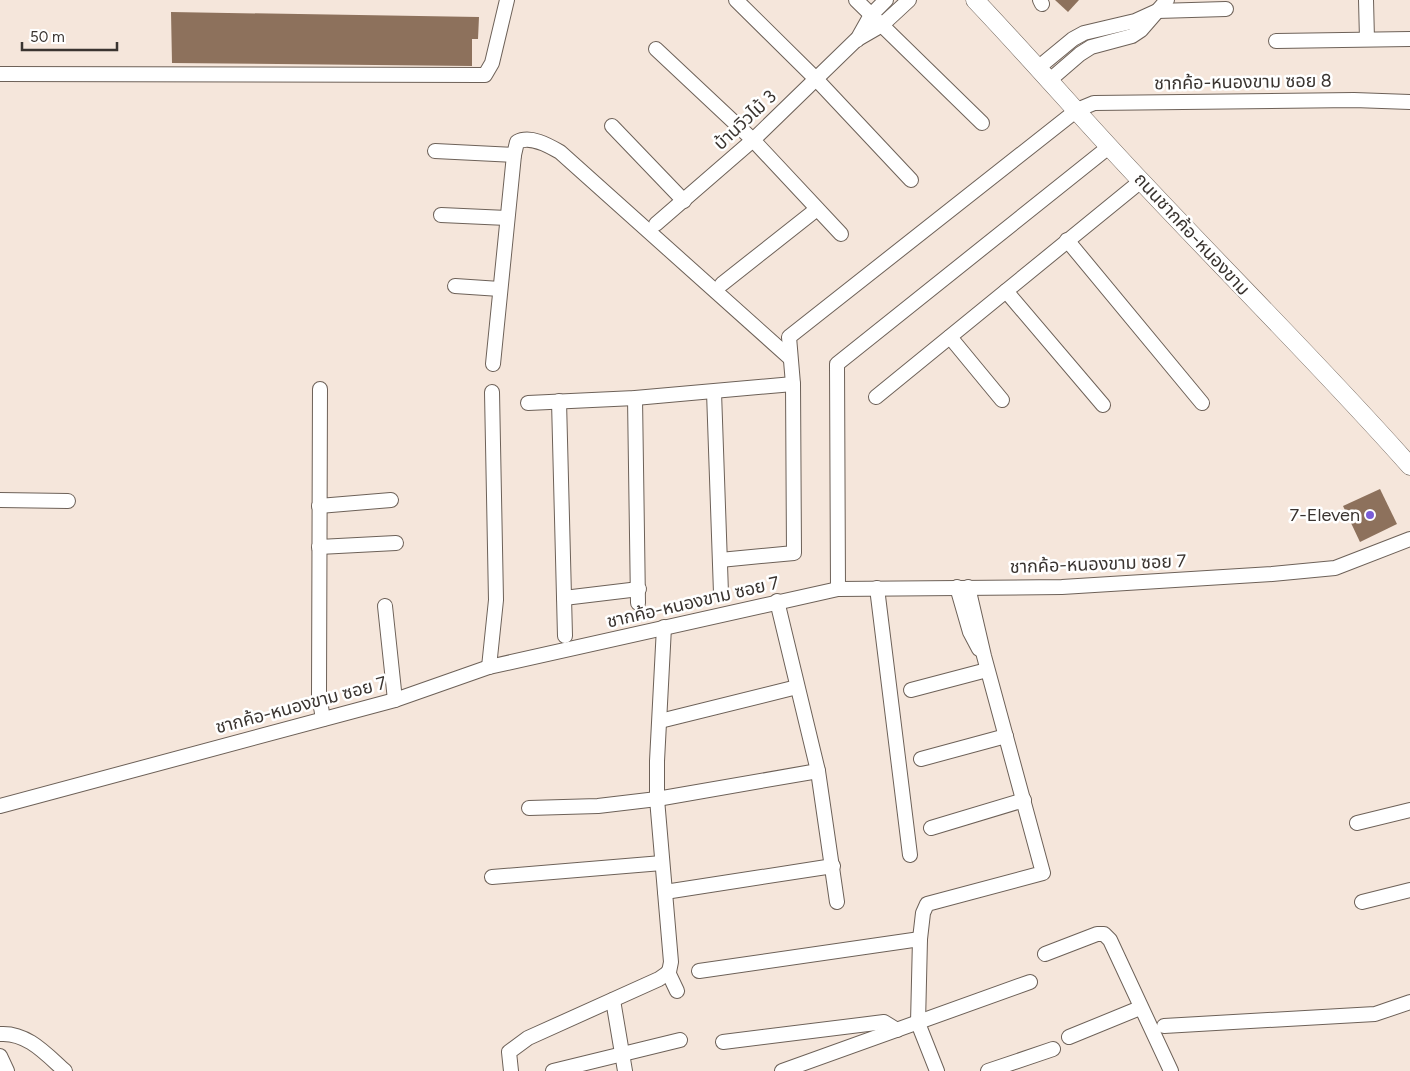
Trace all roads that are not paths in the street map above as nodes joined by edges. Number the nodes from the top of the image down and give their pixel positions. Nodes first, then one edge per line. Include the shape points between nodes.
1 (507, 0) edge
2 (736, 0) edge
3 (856, 0) edge
4 (886, 0) edge
5 (909, 0) edge
6 (975, 0) edge
7 (1167, 0) edge
8 (1366, 0) edge
9 (1226, 9) dead end
10 (1157, 11) junction
11 (871, 14) junction
12 (882, 25) junction
13 (1367, 39) junction
14 (1410, 39) edge
15 (856, 40) junction
16 (1276, 41) dead end
17 (656, 49) dead end
18 (1045, 73) junction
19 (0, 74) edge
20 (816, 80) junction
21 (1410, 102) edge
22 (1077, 110) junction
23 (982, 123) dead end
24 (612, 126) dead end
25 (753, 140) junction
26 (1110, 146) junction
27 (435, 151) dead end
28 (514, 155) junction
29 (911, 180) dead end
30 (1141, 181) junction
31 (684, 201) junction
32 (817, 209) junction
33 (441, 214) dead end
34 (508, 218) junction
35 (656, 224) dead end
36 (841, 234) dead end
37 (1067, 240) junction
38 (722, 284) dead end
39 (455, 286) dead end
40 (500, 289) junction
41 (1006, 291) junction
42 (950, 337) junction
43 (790, 358) junction
44 (493, 364) dead end
45 (793, 384) junction
46 (320, 389) dead end
47 (492, 392) dead end
48 (714, 392) junction
49 (876, 397) dead end
50 (635, 398) junction
51 (1002, 400) dead end
52 (559, 401) junction
53 (528, 403) dead end
54 (1103, 404) dead end
55 (1202, 404) dead end
56 (1410, 466) edge
57 (0, 500) edge
58 (391, 500) dead end
59 (68, 501) dead end
60 (319, 506) junction
61 (1410, 539) edge
62 (396, 542) dead end
63 (319, 547) junction
64 (720, 560) junction
65 (963, 587) junction
66 (838, 588) junction
67 (877, 588) junction
68 (721, 593) dead end
69 (564, 598) junction
70 (776, 601) junction
71 (386, 606) dead end
72 (664, 627) junction
73 (565, 636) dead end
74 (489, 667) junction
75 (987, 670) junction
76 (797, 687) junction
77 (911, 690) dead end
78 (394, 700) junction
79 (323, 719) junction
80 (660, 721) junction
81 (1006, 736) junction
82 (921, 759) dead end
83 (818, 771) junction
84 (657, 799) junction
85 (1024, 800) junction
86 (0, 806) edge
87 (529, 808) dead end
88 (1410, 810) edge
89 (1357, 823) dead end
90 (931, 828) dead end
91 (910, 855) dead end
92 (662, 863) junction
93 (832, 866) junction
94 (492, 877) dead end
95 (1410, 890) edge
96 (665, 892) junction
97 (837, 902) dead end
98 (1362, 902) dead end
99 (920, 939) junction
100 (1045, 954) dead end
101 (668, 972) junction
102 (699, 972) dead end
103 (1030, 982) dead end
104 (677, 991) dead end
105 (1410, 1002) edge
106 (609, 1003) junction
107 (1140, 1008) junction
108 (918, 1022) junction
109 (1164, 1026) dead end
110 (896, 1030) junction
111 (0, 1034) edge
112 (1069, 1037) dead end
113 (680, 1040) dead end
114 (723, 1042) dead end
115 (1053, 1049) dead end
116 (622, 1055) junction
117 (0, 1056) edge
118 (7, 1071) edge
119 (65, 1071) edge
120 (511, 1071) edge
121 (553, 1071) edge
122 (626, 1071) edge
123 (782, 1071) edge
124 (937, 1071) edge
125 (988, 1071) edge
126 (1170, 1071) edge

1 - 19 street via 492,63 485,75
2 - 20 street
3 - 11 street
4 - 11 street, บ้านวิวไม้ 3
5 - 12 street, บ้านวิวไม้ 3
6 - 18 street, ถนนชากค้อ-หนองขาม
7 - 10 street
8 - 13 street
9 - 10 street
10 - 18 street via 1135,21 1084,33 1073,39
11 - 12 street
11 - 15 street, บ้านวิวไม้ 3
12 - 15 street, บ้านวิวไม้ 3
12 - 23 street
13 - 14 street
13 - 16 street
15 - 20 street, บ้านวิวไม้ 3
17 - 25 street
18 - 22 street, ถนนชากค้อ-หนองขาม
20 - 25 street, บ้านวิวไม้ 3
20 - 29 street
21 - 22 street, ชากค้อ-หนองขาม ซอย 8 via 1094,103
22 - 26 street, ถนนชากค้อ-หนองขาม
22 - 43 street via 789,336
24 - 31 street
25 - 31 street, บ้านวิวไม้ 3
25 - 32 street
26 - 30 street, ถนนชากค้อ-หนองขาม
26 - 66 street via 837,364
27 - 28 street
28 - 34 street
28 - 43 street via 517,142 525,140 540,142 560,152
30 - 37 street
30 - 56 street, ถนนชากค้อ-หนองขาม via 1337,384
31 - 35 street, บ้านวิวไม้ 3
32 - 36 street
32 - 38 street
33 - 34 street
34 - 40 street
37 - 41 street
37 - 55 street
39 - 40 street
40 - 44 street
41 - 42 street
41 - 54 street
42 - 49 street
42 - 51 street
43 - 45 street
45 - 48 street
45 - 64 street via 794,553
46 - 60 street
47 - 74 street via 496,600
48 - 50 street
48 - 64 street
50 - 52 street
50 - 69 street via 638,596
52 - 53 street
52 - 69 street
57 - 59 street
58 - 60 street
60 - 63 street
61 - 65 street, ชากค้อ-หนองขาม ซอย 7 via 1335,568 1281,574 1062,587
62 - 63 street
63 - 79 street via 319,695
64 - 68 street
65 - 67 street, ชากค้อ-หนองขาม ซอย 7
65 - 75 street
66 - 67 street, ชากค้อ-หนองขาม ซอย 7
66 - 70 street, ชากค้อ-หนองขาม ซอย 7
67 - 91 street
69 - 73 street
70 - 72 street, ชากค้อ-หนองขาม ซอย 7
70 - 76 street
71 - 78 street
72 - 74 street, ชากค้อ-หนองขาม ซอย 7
72 - 80 street
74 - 78 street, ชากค้อ-หนองขาม ซอย 7
75 - 77 street
75 - 81 street
76 - 80 street
76 - 83 street
78 - 79 street, ชากค้อ-หนองขาม ซอย 7
79 - 86 street, ชากค้อ-หนองขาม ซอย 7
80 - 84 street
81 - 82 street
81 - 85 street
83 - 84 street
83 - 93 street
84 - 87 street via 598,806
84 - 92 street
85 - 90 street
85 - 99 street via 1043,873 927,904
88 - 89 street
92 - 94 street
92 - 96 street
93 - 96 street
93 - 97 street
95 - 98 street
96 - 101 street via 672,962
99 - 102 street
99 - 108 street
100 - 107 street via 1104,934 1110,940
101 - 104 street
101 - 106 street
103 - 108 street
105 - 109 street via 1375,1014
106 - 116 street
106 - 120 street via 528,1038 509,1052
107 - 112 street
107 - 126 street
108 - 110 street
108 - 124 street
110 - 114 street via 884,1022
110 - 123 street
111 - 119 street via 9,1033 36,1045
113 - 116 street
115 - 125 street
116 - 121 street
116 - 122 street
117 - 118 street

